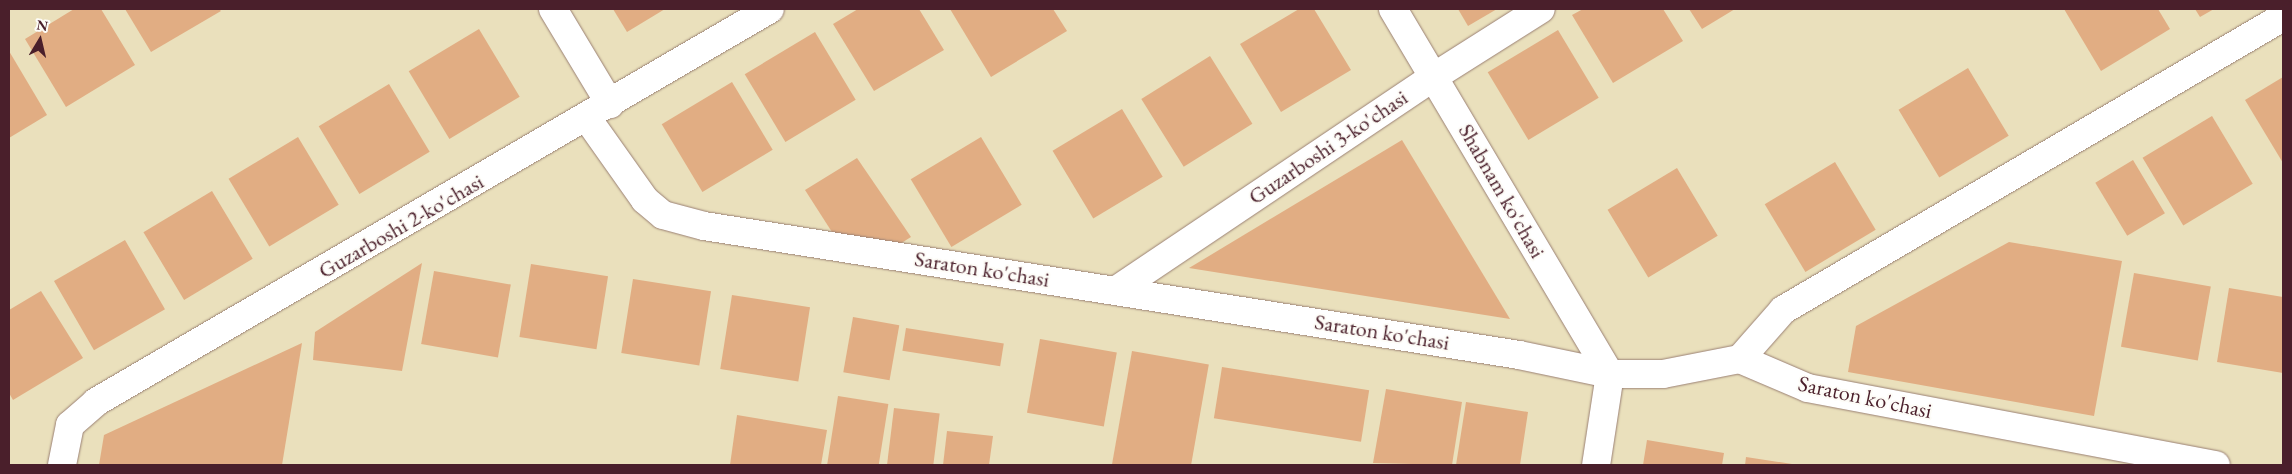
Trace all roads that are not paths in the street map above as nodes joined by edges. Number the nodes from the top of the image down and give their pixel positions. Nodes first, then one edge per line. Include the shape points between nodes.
1 (553, 9) edge
2 (770, 9) edge
3 (1393, 9) edge
4 (1541, 9) edge
5 (2283, 17) edge
6 (1434, 76) junction
7 (610, 104) junction
8 (587, 118) junction
9 (1118, 289) junction
10 (1740, 359) junction
11 (1610, 374) junction
12 (62, 465) edge
13 (1596, 465) edge
14 (2216, 465) edge

1 - 7 street
2 - 7 street, Guzarboshi 2-ko'chasi
3 - 6 street, Shabnam ko'chasi
4 - 6 street, Guzarboshi 3-ko'chasi
5 - 10 street via 1783,310
6 - 9 street, Guzarboshi 3-ko'chasi
6 - 11 street, Shabnam ko'chasi
7 - 8 street, Guzarboshi 2-ko'chasi
8 - 9 street, Saraton ko'chasi via 633,186 663,215 704,226
8 - 12 street, Guzarboshi 2-ko'chasi via 96,402 70,425
9 - 11 street, Saraton ko'chasi via 1519,354
10 - 11 street, Saraton ko'chasi via 1663,374
10 - 14 street, Saraton ko'chasi via 1808,388
11 - 13 street

